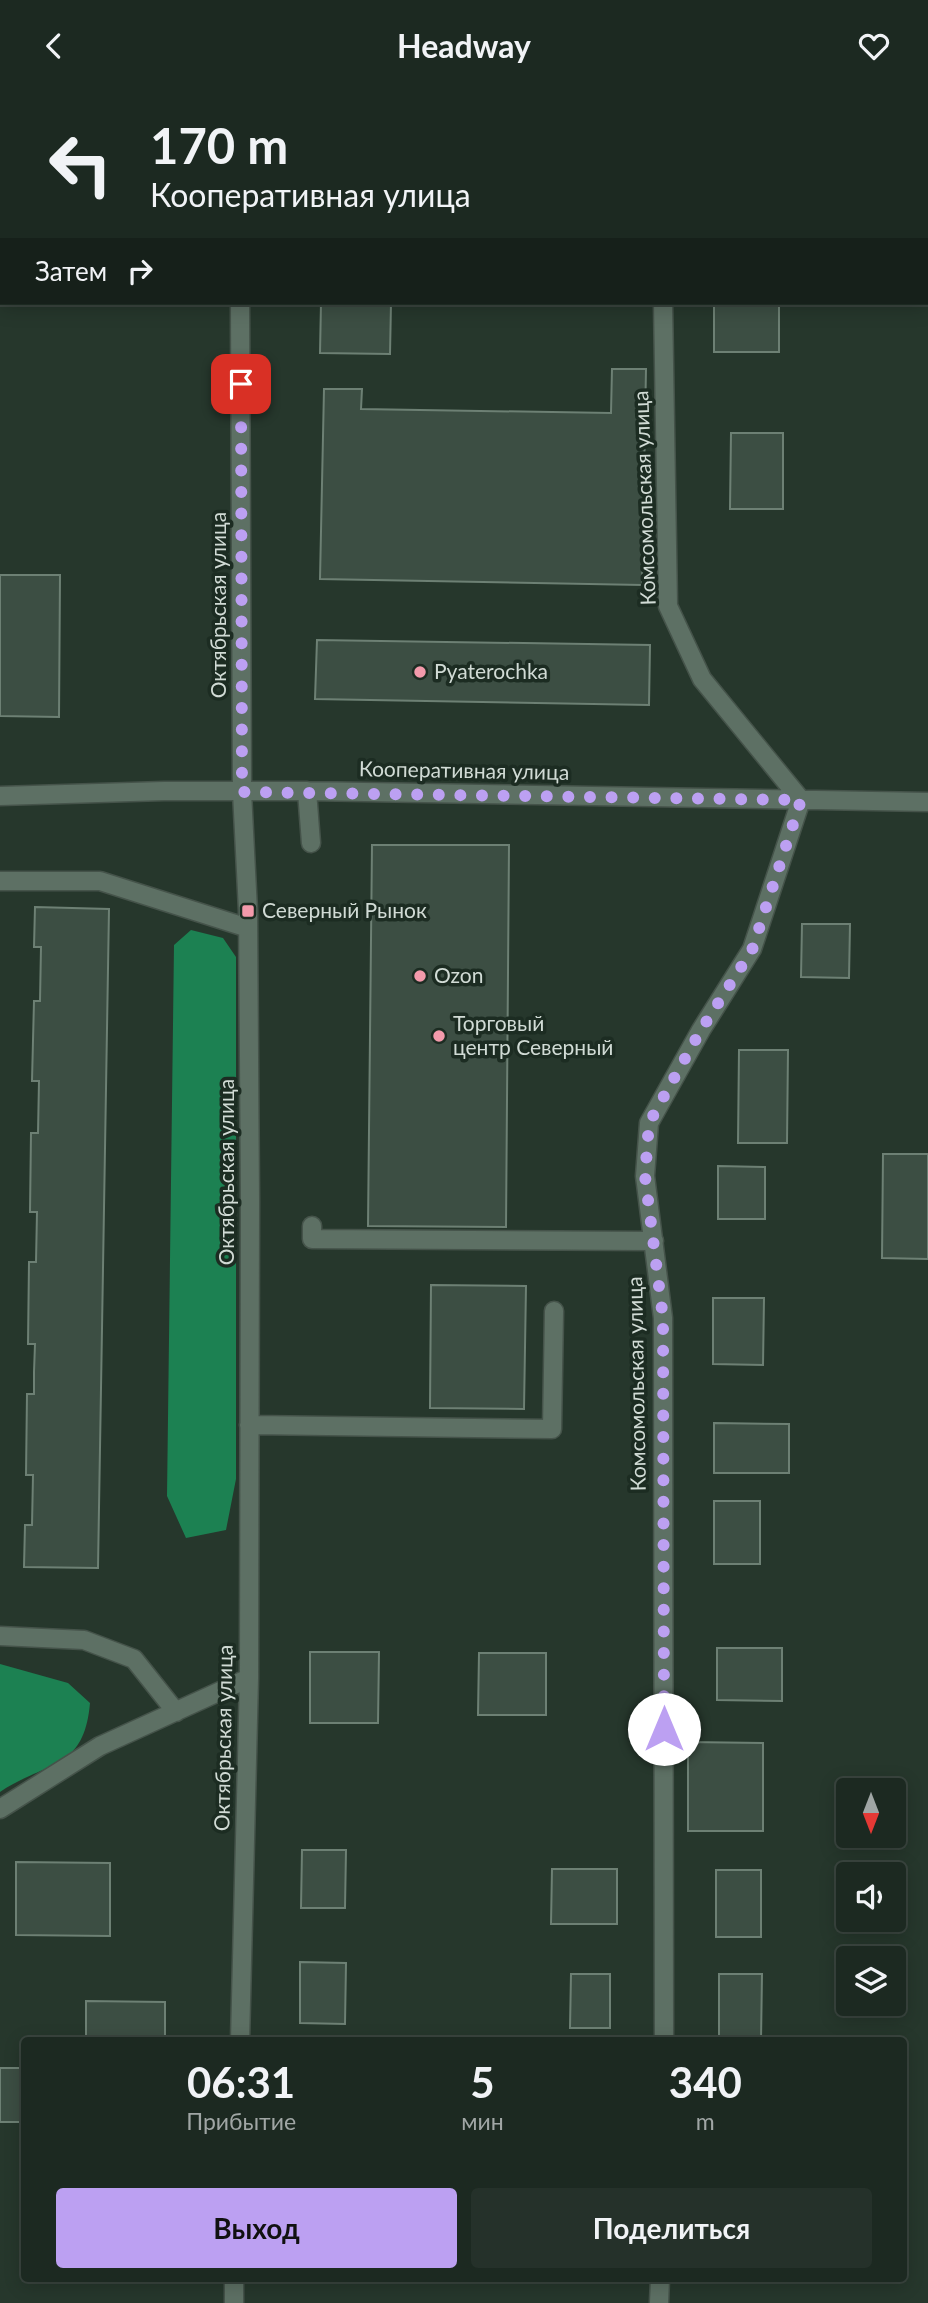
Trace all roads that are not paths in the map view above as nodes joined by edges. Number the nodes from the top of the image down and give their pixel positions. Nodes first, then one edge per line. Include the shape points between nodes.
1 (240, 305) edge
2 (663, 305) edge
3 (307, 791) junction
4 (242, 792) junction
5 (0, 796) edge
6 (801, 800) junction
7 (928, 802) edge
8 (311, 843) dead end
9 (0, 881) edge
10 (248, 927) junction
11 (312, 1226) dead end
12 (654, 1241) junction
13 (554, 1311) dead end
14 (249, 1425) junction
15 (0, 1636) edge
16 (249, 1678) junction
17 (176, 1711) junction
18 (0, 1809) edge
19 (240, 2037) edge
20 (664, 2037) edge
21 (234, 2282) edge
22 (660, 2282) edge
23 (234, 2303) edge
24 (659, 2303) edge

1 - 4 street, Октябрьская улица
2 - 6 street, Комсомольская улица via 668,606 702,678
3 - 4 street, Кооперативная улица
3 - 6 street, Кооперативная улица
3 - 8 street
4 - 5 street, Кооперативная улица
4 - 10 street, Октябрьская улица
6 - 7 street, Кооперативная улица
6 - 12 street, Комсомольская улица via 752,950 649,1123 645,1176
9 - 10 street via 100,881
10 - 14 street, Октябрьская улица
11 - 12 street via 312,1239
12 - 20 street, Комсомольская улица via 663,1318
13 - 14 street via 552,1429
14 - 16 street, Октябрьская улица
15 - 17 street via 84,1640 134,1660
16 - 17 street
16 - 19 street, Октябрьская улица
17 - 18 street via 100,1746
21 - 23 street
22 - 24 street

